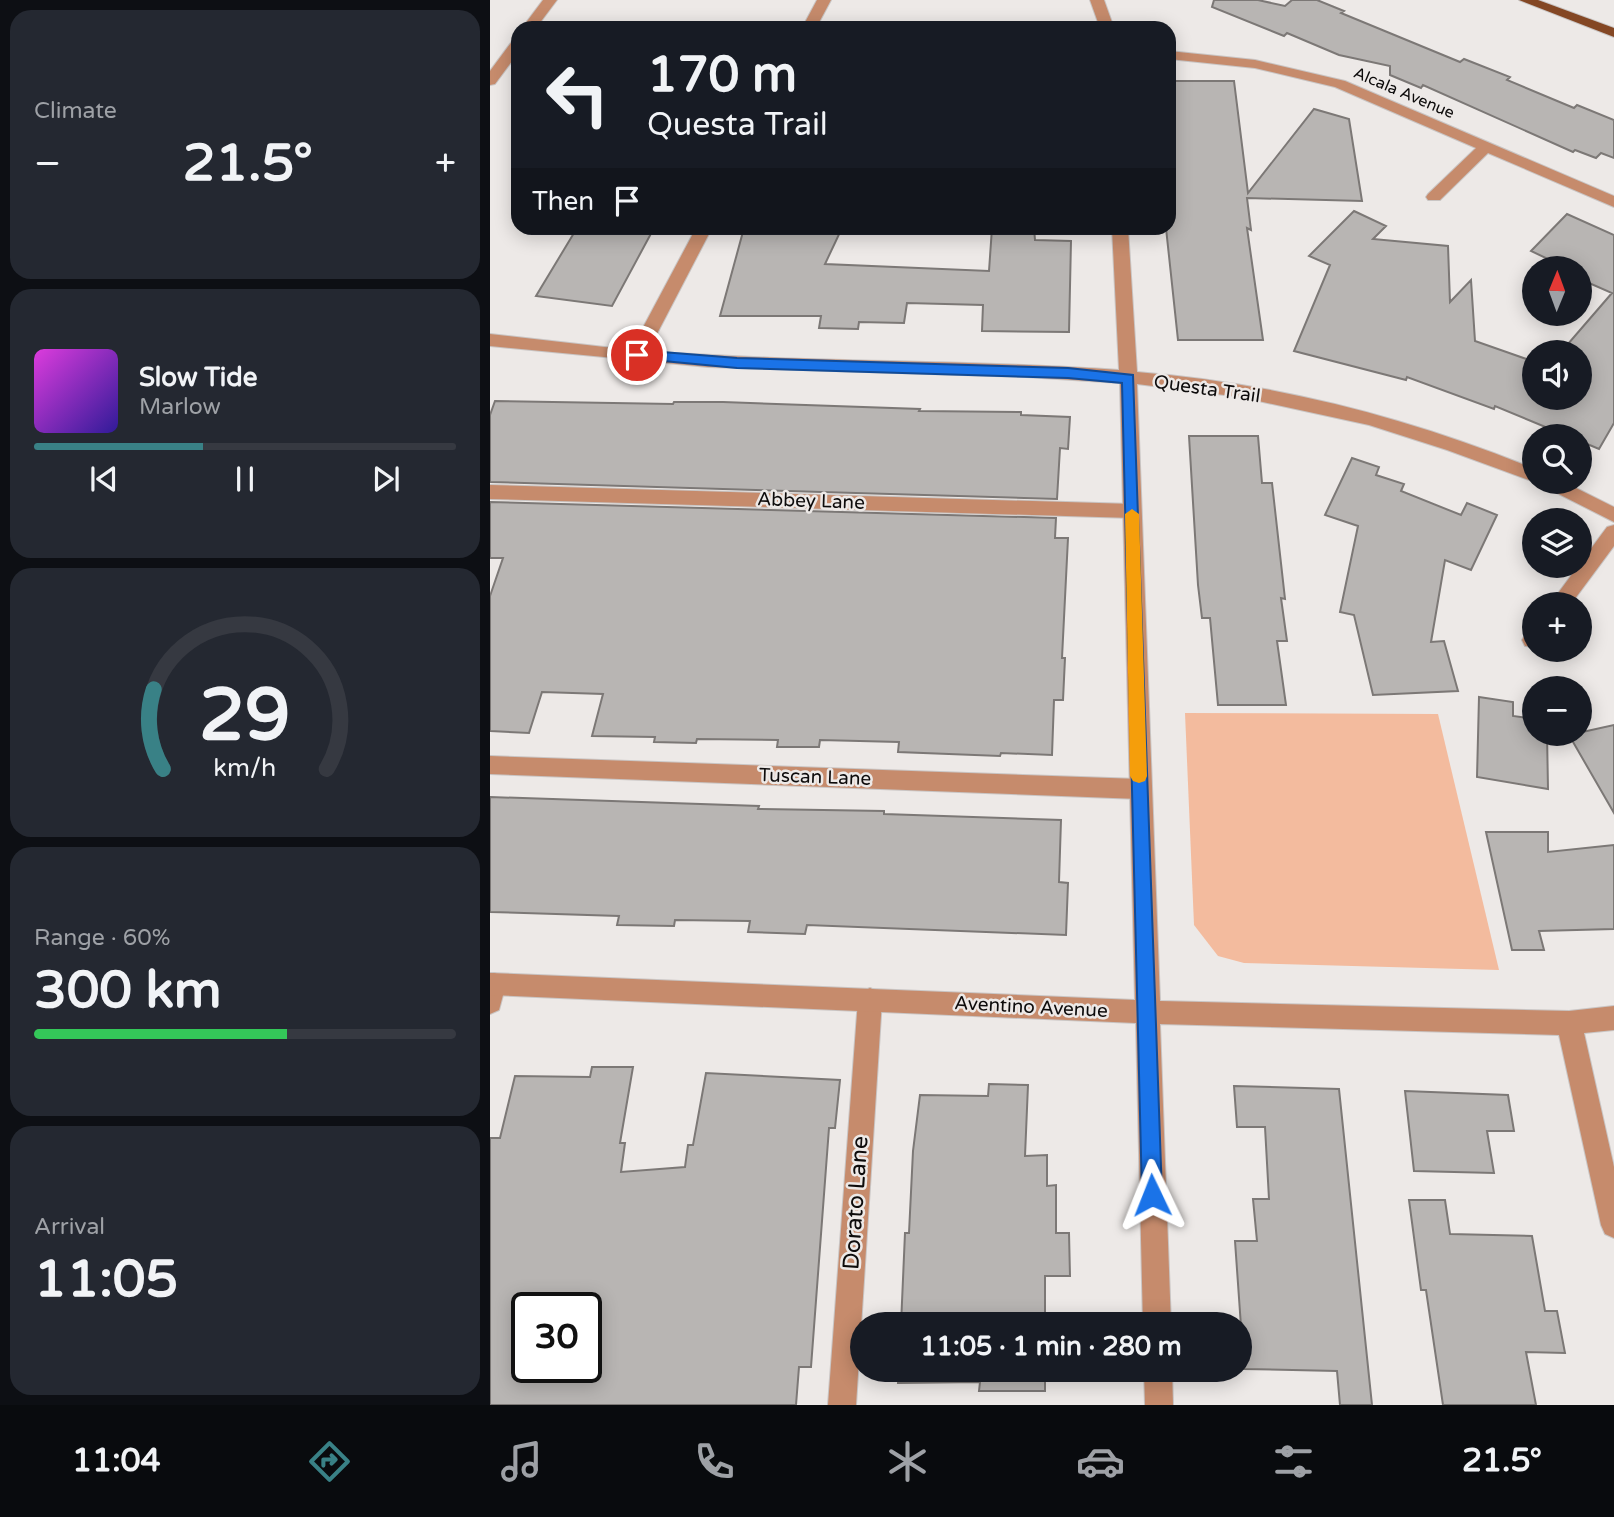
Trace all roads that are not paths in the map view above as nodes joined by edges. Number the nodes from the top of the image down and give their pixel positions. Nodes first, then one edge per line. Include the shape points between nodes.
1 (550, 0) edge
2 (824, 0) edge
3 (1097, 0) edge
4 (1526, 0) edge
5 (534, 21) edge
6 (814, 21) edge
7 (1104, 21) edge
8 (1614, 33) edge
9 (511, 52) edge
10 (1176, 55) edge
11 (490, 81) edge
12 (1486, 147) junction
13 (1434, 197) dead end
14 (1614, 202) edge
15 (700, 235) edge
16 (1120, 235) edge
17 (490, 340) edge
18 (637, 355) junction
19 (1129, 379) junction
20 (1522, 472) edge
21 (490, 492) edge
22 (1571, 494) edge
23 (1132, 511) junction
24 (1614, 515) edge
25 (1614, 532) edge
26 (1569, 592) edge
27 (490, 765) edge
28 (1139, 789) junction
29 (491, 990) edge
30 (870, 1000) junction
31 (1146, 1013) junction
32 (1614, 1018) edge
33 (1569, 1023) junction
34 (1614, 1225) edge
35 (1157, 1312) edge
36 (1158, 1382) edge
37 (842, 1405) edge
38 (1159, 1405) edge

1 - 5 street
2 - 6 street
3 - 7 street
4 - 8 main road
9 - 11 street
10 - 12 street, Alcala Avenue via 1238,60 1340,84
12 - 13 street
12 - 14 street, Alcala Avenue
15 - 18 street
16 - 19 street
17 - 18 street, Questa Trail
18 - 19 street, Questa Trail
19 - 20 street, Questa Trail via 1197,384 1333,409
19 - 23 street
21 - 23 street, Abbey Lane
22 - 24 street
23 - 28 street
25 - 26 street
27 - 28 street, Tuscan Lane
28 - 31 street
29 - 30 street, Aventino Avenue
30 - 31 street, Aventino Avenue
30 - 37 street, Dorato Lane
31 - 33 street, Aventino Avenue
31 - 35 street
32 - 33 street, Aventino Avenue
33 - 34 street
36 - 38 street

